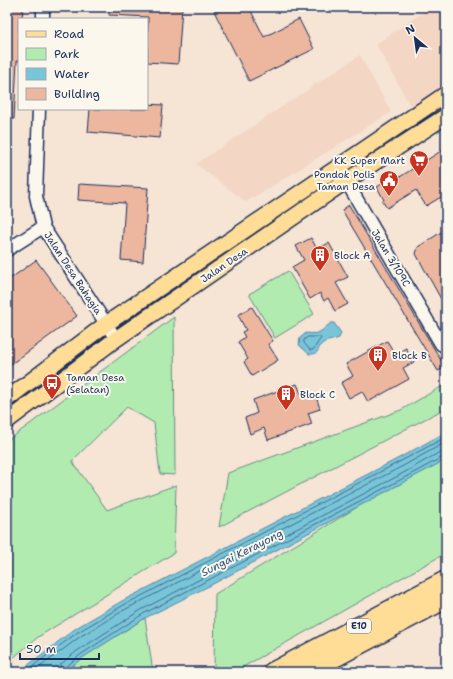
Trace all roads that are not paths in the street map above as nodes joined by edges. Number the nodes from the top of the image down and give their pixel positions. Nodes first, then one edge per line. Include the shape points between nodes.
1 (43, 7) edge
2 (43, 18) edge
3 (446, 94) edge
4 (39, 110) edge
5 (446, 116) edge
6 (338, 167) junction
7 (346, 182) junction
8 (43, 227) junction
9 (7, 250) edge
10 (106, 324) junction
11 (116, 339) junction
12 (446, 347) edge
13 (7, 399) edge
14 (7, 421) edge
15 (446, 580) edge
16 (446, 598) edge
17 (272, 672) edge
18 (308, 672) edge

1 - 2 street
3 - 6 main road, Jalan Desa
4 - 8 street, Jalan Desa Bahagia via 36,196
5 - 7 main road, Jalan Desa
6 - 7 street, Jalan 3/109C
6 - 10 main road, Jalan Desa
7 - 11 main road, Jalan Desa
7 - 12 street, Jalan 3/109C via 441,344
8 - 9 street
8 - 10 street, Jalan Desa Bahagia
10 - 11 street, Jalan Desa Bahagia
10 - 13 main road, Jalan Desa
11 - 14 main road, Jalan Desa
15 - 17 highway, E10
16 - 18 highway, E10

